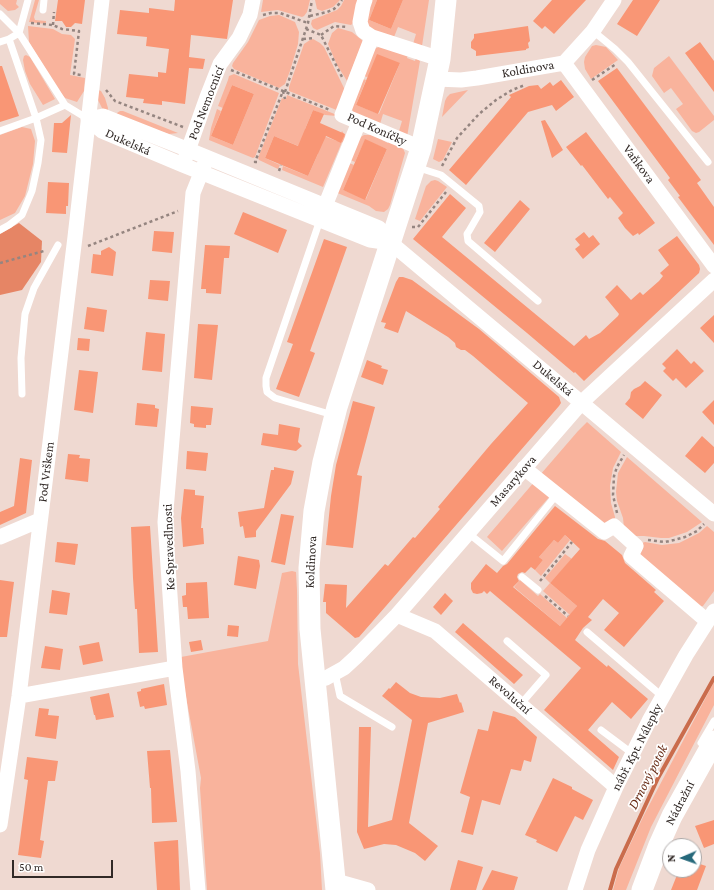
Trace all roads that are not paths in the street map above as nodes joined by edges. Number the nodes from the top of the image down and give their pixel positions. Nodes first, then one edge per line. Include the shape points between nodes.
1 (28, 0) edge
2 (44, 0) edge
3 (102, 0) edge
4 (253, 0) edge
5 (365, 0) edge
6 (446, 0) edge
7 (614, 0) edge
8 (43, 10) dead end
9 (0, 14) edge
10 (593, 31) junction
11 (367, 32) junction
12 (19, 33) junction
13 (9, 39) junction
14 (0, 42) edge
15 (564, 62) junction
16 (438, 69) junction
17 (65, 105) junction
18 (36, 118) junction
19 (88, 119) junction
20 (359, 122) junction
21 (0, 131) edge
22 (189, 150) junction
23 (207, 158) junction
24 (423, 162) junction
25 (708, 162) dead end
26 (183, 166) junction
27 (201, 172) junction
28 (322, 213) junction
29 (0, 230) edge
30 (391, 243) junction
31 (58, 245) road end
32 (714, 266) edge
33 (714, 280) edge
34 (538, 301) dead end
35 (22, 394) dead end
36 (582, 402) junction
37 (335, 415) junction
38 (524, 468) junction
39 (557, 494) junction
40 (40, 520) junction
41 (712, 520) edge
42 (468, 533) junction
43 (0, 537) edge
44 (522, 577) dead end
45 (536, 588) road end
46 (397, 615) junction
47 (711, 616) edge
48 (586, 632) dead end
49 (507, 641) dead end
50 (175, 668) junction
51 (335, 673) junction
52 (315, 681) junction
53 (19, 696) junction
54 (663, 697) junction
55 (520, 705) junction
56 (714, 721) edge
57 (392, 727) dead end
58 (601, 730) dead end
59 (705, 751) edge
60 (633, 754) junction
61 (616, 787) junction
62 (0, 825) edge
63 (336, 886) edge
64 (198, 890) edge
65 (368, 890) edge
66 (575, 890) edge
67 (642, 890) edge

1 - 12 lane
2 - 8 lane
3 - 19 street
4 - 22 street, Pod Nemocnicí via 250,15 239,38 220,64
5 - 11 street, Pod Koníčky via 360,18
6 - 16 street, Pod Koníčky
7 - 10 street, Koldinova
9 - 12 lane
10 - 15 street, Koldinova
10 - 25 lane via 624,58
11 - 16 street
11 - 20 street, Pod Koníčky via 342,115
12 - 13 lane
12 - 17 lane
13 - 14 lane
13 - 18 lane
15 - 16 street, Koldinova via 454,80
15 - 32 street, Vaňkova
16 - 24 street, Pod Koníčky
17 - 18 lane
17 - 19 lane
18 - 21 lane
18 - 29 lane via 40,140 32,191 22,215
19 - 22 street, Dukelská via 103,116
19 - 26 street, Dukelská via 102,131
19 - 40 street, Pod Vrškem
20 - 24 street, Pod Koníčky
20 - 28 street
22 - 23 street, Dukelská
22 - 26 street, Pod Nemocnicí
23 - 27 street, Ke Spravedlnosti
23 - 28 street, Dukelská
24 - 30 street, Pod Koníčky
24 - 34 lane via 479,206 480,212 467,234 468,241
26 - 27 street, Dukelská
27 - 28 street, Dukelská
27 - 50 street, Ke Spravedlnosti via 192,193 165,522
28 - 30 street, Dukelská via 379,228
28 - 37 lane via 266,378 266,386 267,392 275,398
30 - 36 street, Dukelská
30 - 37 street, Koldinova
31 - 35 lane via 34,288 25,314 21,358
33 - 36 street, Masarykova
36 - 38 street, Masarykova
36 - 41 street, Dukelská
37 - 52 street, Koldinova via 323,462 310,551 309,606
38 - 39 street
38 - 42 street, Masarykova
39 - 42 lane via 504,562
39 - 47 street via 604,532 614,526 636,546 631,556
40 - 43 street
40 - 53 street, Pod Vrškem
42 - 46 street, Masarykova
44 - 45 lane
46 - 51 street, Masarykova via 356,658
46 - 55 street, Revoluční via 435,631
47 - 54 street, nábř. Kpt. Nálepky
48 - 54 lane
49 - 55 lane via 546,674
50 - 53 street
50 - 64 street, Ke Spravedlnosti via 188,771
51 - 52 street, Masarykova
51 - 57 lane via 340,696
52 - 63 street, Koldinova
53 - 62 street, Pod Vrškem
54 - 60 street, nábř. Kpt. Nálepky
55 - 61 street, Revoluční
56 - 59 lane
58 - 60 lane
59 - 67 street, Nádražní via 672,816
60 - 61 street, nábř. Kpt. Nálepky
61 - 66 street, nábř. Kpt. Nálepky via 588,850
63 - 65 street

